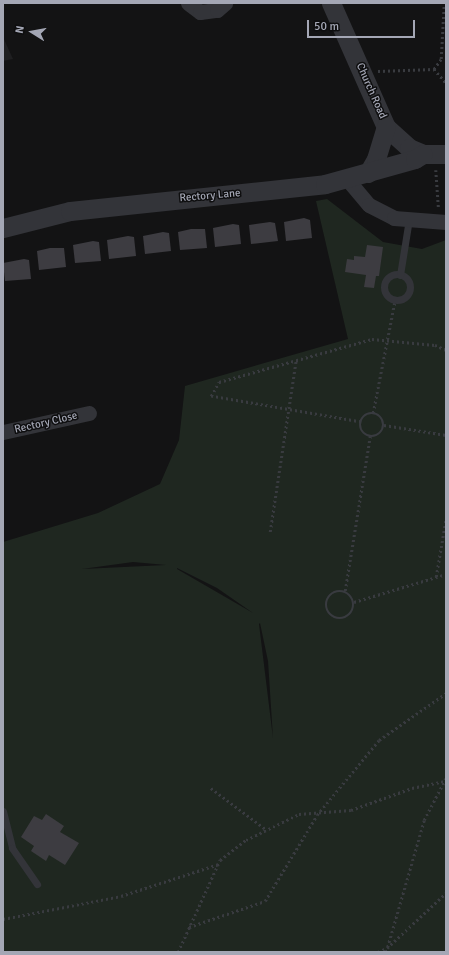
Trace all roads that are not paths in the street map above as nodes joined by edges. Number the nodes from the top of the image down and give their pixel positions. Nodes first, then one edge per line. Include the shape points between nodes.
1 (188, 3) edge
2 (225, 3) edge
3 (331, 3) edge
4 (386, 127) junction
5 (435, 154) edge
6 (368, 173) junction
7 (348, 179) junction
8 (409, 219) junction
9 (442, 222) edge
10 (3, 228) edge
11 (400, 275) junction
12 (89, 413) dead end
13 (3, 432) edge
14 (3, 811) edge
15 (37, 884) dead end

1 - 2 street via 200,12 217,10
3 - 4 street, Church Road
4 - 5 street, Church Road via 409,148
4 - 6 street via 376,159
5 - 6 street, Rectory Lane
6 - 7 street, Rectory Lane
7 - 8 street via 369,205 394,218
7 - 10 street, Rectory Lane via 325,184 70,211
8 - 9 street
8 - 11 lane
11 - 11 lane via 409,283 409,291 404,298 395,300 387,296 384,287 390,276
12 - 13 street, Rectory Close
14 - 15 lane via 12,848

